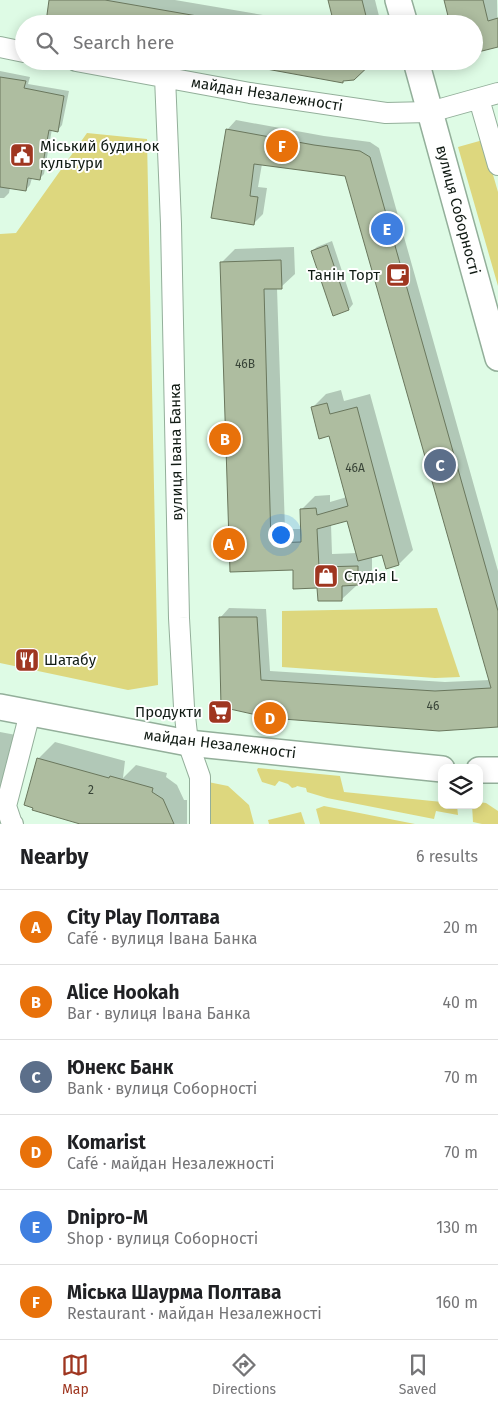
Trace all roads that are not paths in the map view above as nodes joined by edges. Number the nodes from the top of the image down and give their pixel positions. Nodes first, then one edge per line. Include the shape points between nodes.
1 (398, 0) edge
2 (402, 15) edge
3 (0, 47) edge
4 (15, 50) edge
5 (126, 70) edge
6 (418, 70) edge
7 (165, 77) junction
8 (488, 96) edge
9 (430, 112) junction
10 (498, 165) edge
11 (498, 358) edge
12 (0, 707) edge
13 (30, 713) junction
14 (188, 743) junction
15 (438, 769) edge
16 (483, 770) edge
17 (498, 770) edge
18 (12, 824) edge
19 (200, 824) edge

1 - 2 main road
3 - 4 street
5 - 7 street, майдан Незалежності
6 - 9 main road, вулиця Соборності
7 - 9 street, майдан Незалежності via 386,113
7 - 14 street, вулиця Івана Банка via 179,611
8 - 9 street, майдан Незалежності
8 - 10 street
9 - 11 main road, вулиця Соборності
12 - 13 main road, майдан Незалежності
13 - 14 main road, майдан Незалежності
13 - 18 street via 6,806
14 - 15 main road, майдан Незалежності
14 - 19 street, вулиця Івана Банка via 200,777
16 - 17 main road

